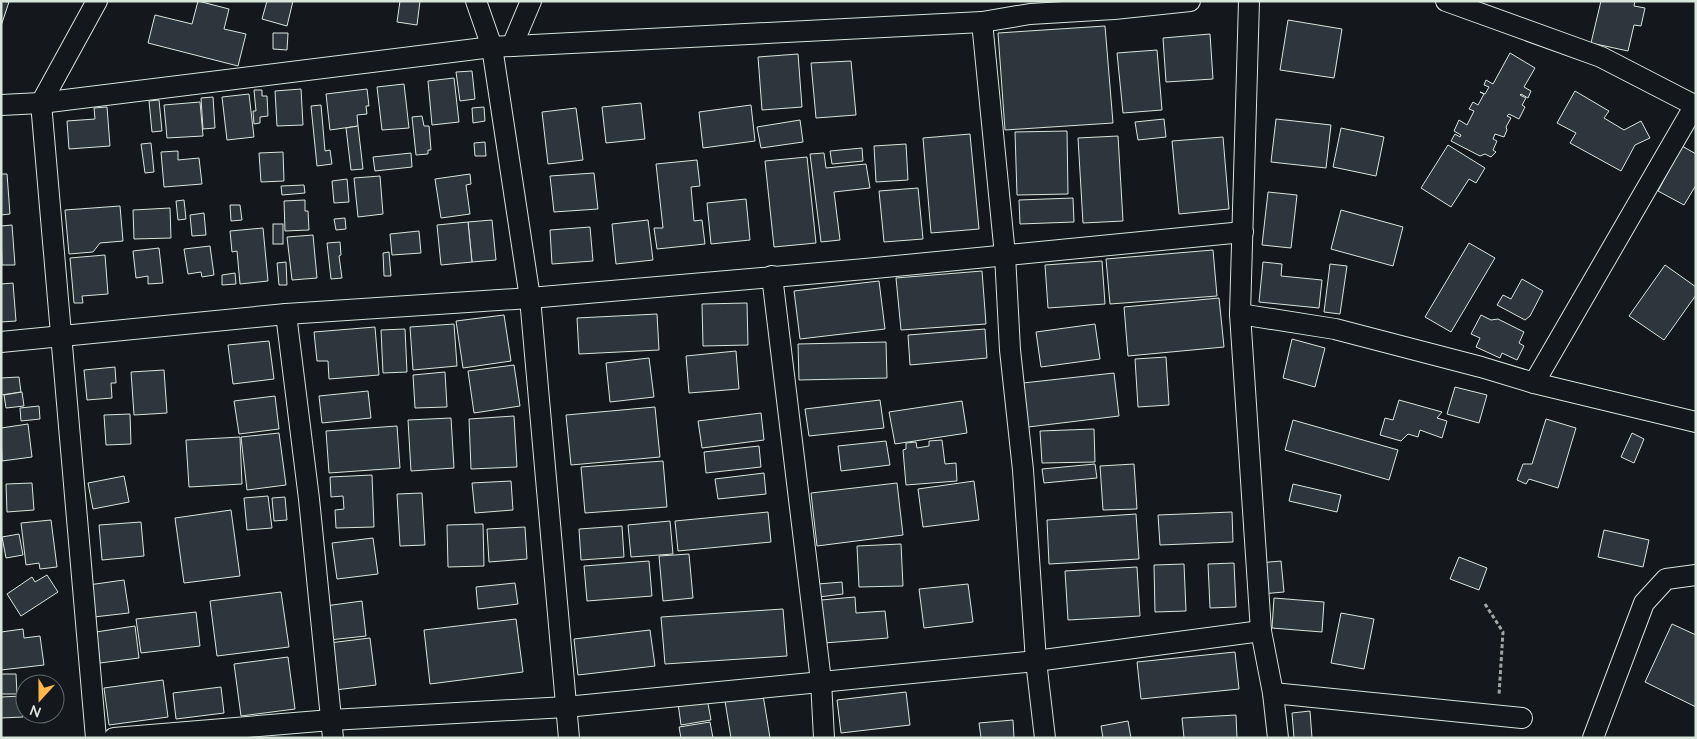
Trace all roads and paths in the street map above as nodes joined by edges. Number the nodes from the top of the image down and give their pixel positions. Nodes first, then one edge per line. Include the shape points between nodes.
1 (97, 1) edge
2 (476, 1) edge
3 (531, 1) edge
4 (1190, 1) edge
5 (1249, 1) edge
6 (1446, 1) edge
7 (982, 22) junction
8 (502, 47) junction
9 (41, 102) junction
10 (1, 105) edge
11 (1695, 106) edge
12 (1242, 232) junction
13 (1005, 255) junction
14 (772, 276) junction
15 (530, 298) junction
16 (286, 314) junction
17 (1240, 314) junction
18 (61, 336) junction
19 (1, 342) edge
20 (1534, 383) junction
21 (1696, 422) edge
22 (1696, 575) edge
23 (1485, 604) dead end
24 (1261, 631) junction
25 (1036, 661) junction
26 (821, 681) junction
27 (1273, 693) junction
28 (566, 707) junction
29 (1498, 715) junction
30 (1522, 718) dead end
31 (332, 729) edge
32 (96, 738) edge
33 (114, 738) edge
34 (569, 738) edge
35 (824, 738) edge
36 (1045, 738) edge
37 (1278, 738) edge
38 (1593, 738) edge

1 - 9 street
2 - 8 street
3 - 8 street
4 - 7 street via 1030,14
5 - 12 street
6 - 11 street via 1601,57
7 - 8 street
7 - 13 street
8 - 9 street
8 - 15 street
9 - 10 street
9 - 18 street
11 - 20 street
12 - 13 street
12 - 17 street
13 - 14 street
13 - 25 street
14 - 15 street
14 - 26 street
15 - 16 street
15 - 28 street
16 - 18 street
16 - 31 street
17 - 20 street via 1335,329
17 - 24 street
18 - 19 street
18 - 32 street
20 - 21 street
22 - 38 street via 1666,579 1644,603
23 - 29 path via 1503,632
24 - 25 street
24 - 27 street
25 - 26 street
25 - 36 street
26 - 28 street
26 - 35 street
27 - 29 street
27 - 37 street
28 - 31 street
28 - 34 street
29 - 30 street
31 - 33 street

